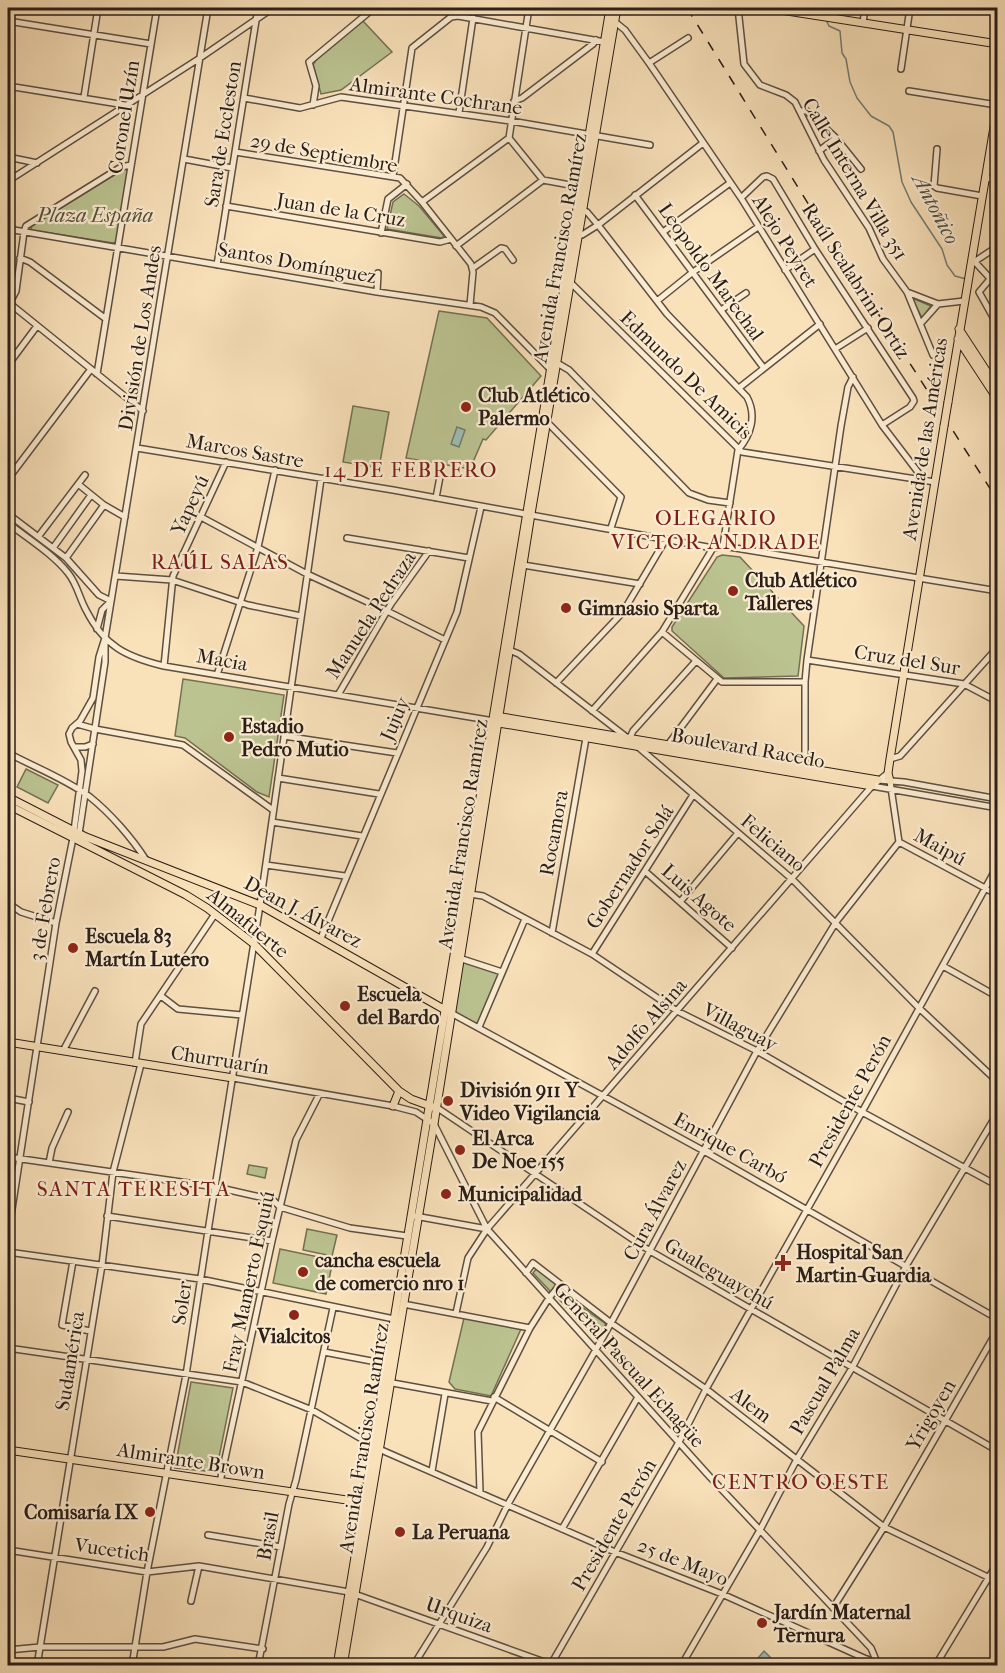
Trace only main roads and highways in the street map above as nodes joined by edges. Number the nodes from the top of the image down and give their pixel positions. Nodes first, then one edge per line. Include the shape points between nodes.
1 (610, 8) edge
2 (617, 8) edge
3 (768, 8) edge
4 (998, 44) edge
5 (997, 104) edge
6 (996, 122) edge
7 (593, 134) junction
8 (580, 209) junction
9 (576, 235) junction
10 (959, 329) junction
11 (958, 339) junction
12 (955, 356) junction
13 (971, 358) junction
14 (998, 389) edge
15 (998, 399) edge
16 (528, 514) junction
17 (496, 719) junction
18 (889, 777) road end
19 (8, 797) edge
20 (8, 805) edge
21 (75, 834) junction
22 (448, 1011) junction
23 (8, 1041) edge
24 (233, 1078) road end
25 (399, 1091) junction
26 (393, 1106) road end
27 (432, 1106) junction
28 (414, 1215) junction
29 (387, 1382) junction
30 (8, 1450) edge
31 (366, 1502) junction
32 (352, 1593) junction
33 (336, 1665) edge
34 (343, 1665) edge

1 - 7 main road, Avenida Francisco Ramírez
2 - 7 main road, Avenida Francisco Ramírez
3 - 4 main road
5 - 6 main road, Avenida de las Américas
6 - 10 main road, Avenida de las Américas
7 - 8 main road, Avenida Francisco Ramírez
7 - 8 main road, Avenida Francisco Ramírez
8 - 9 main road, Avenida Francisco Ramírez
9 - 16 main road, Avenida Francisco Ramírez via 550,367
9 - 16 main road, Avenida Francisco Ramírez via 571,283
10 - 11 main road, Avenida de las Américas
10 - 14 main road
11 - 12 main road, Avenida de las Américas
11 - 13 main road
12 - 13 main road
12 - 18 main road, Avenida de las Américas, bridge
13 - 15 main road
16 - 17 main road, Avenida Francisco Ramírez
16 - 17 main road, Avenida Francisco Ramírez
17 - 17 main road, Boulevard Racedo via 637,747 875,783 805,768
17 - 22 main road, Avenida Francisco Ramírez
17 - 22 main road, Avenida Francisco Ramírez
19 - 21 main road, Almafuerte
20 - 21 main road, Almafuerte
21 - 22 main road, Dean J. Álvarez via 260,905
21 - 25 main road, Almafuerte via 186,895 254,944
22 - 27 main road, Avenida Francisco Ramírez
23 - 24 main road, Churruarín
25 - 26 main road
25 - 27 main road, Almafuerte via 411,1100
27 - 28 main road, Avenida Francisco Ramírez via 426,1117
27 - 28 main road, Avenida Francisco Ramírez via 434,1124
28 - 29 main road, Avenida Francisco Ramírez via 403,1304
28 - 29 main road, Avenida Francisco Ramírez via 407,1236
29 - 31 main road, Avenida Francisco Ramírez
30 - 31 main road, Almirante Brown
31 - 32 main road, Avenida Francisco Ramírez
32 - 33 main road, Avenida Francisco Ramírez
32 - 34 main road, Avenida Francisco Ramírez

